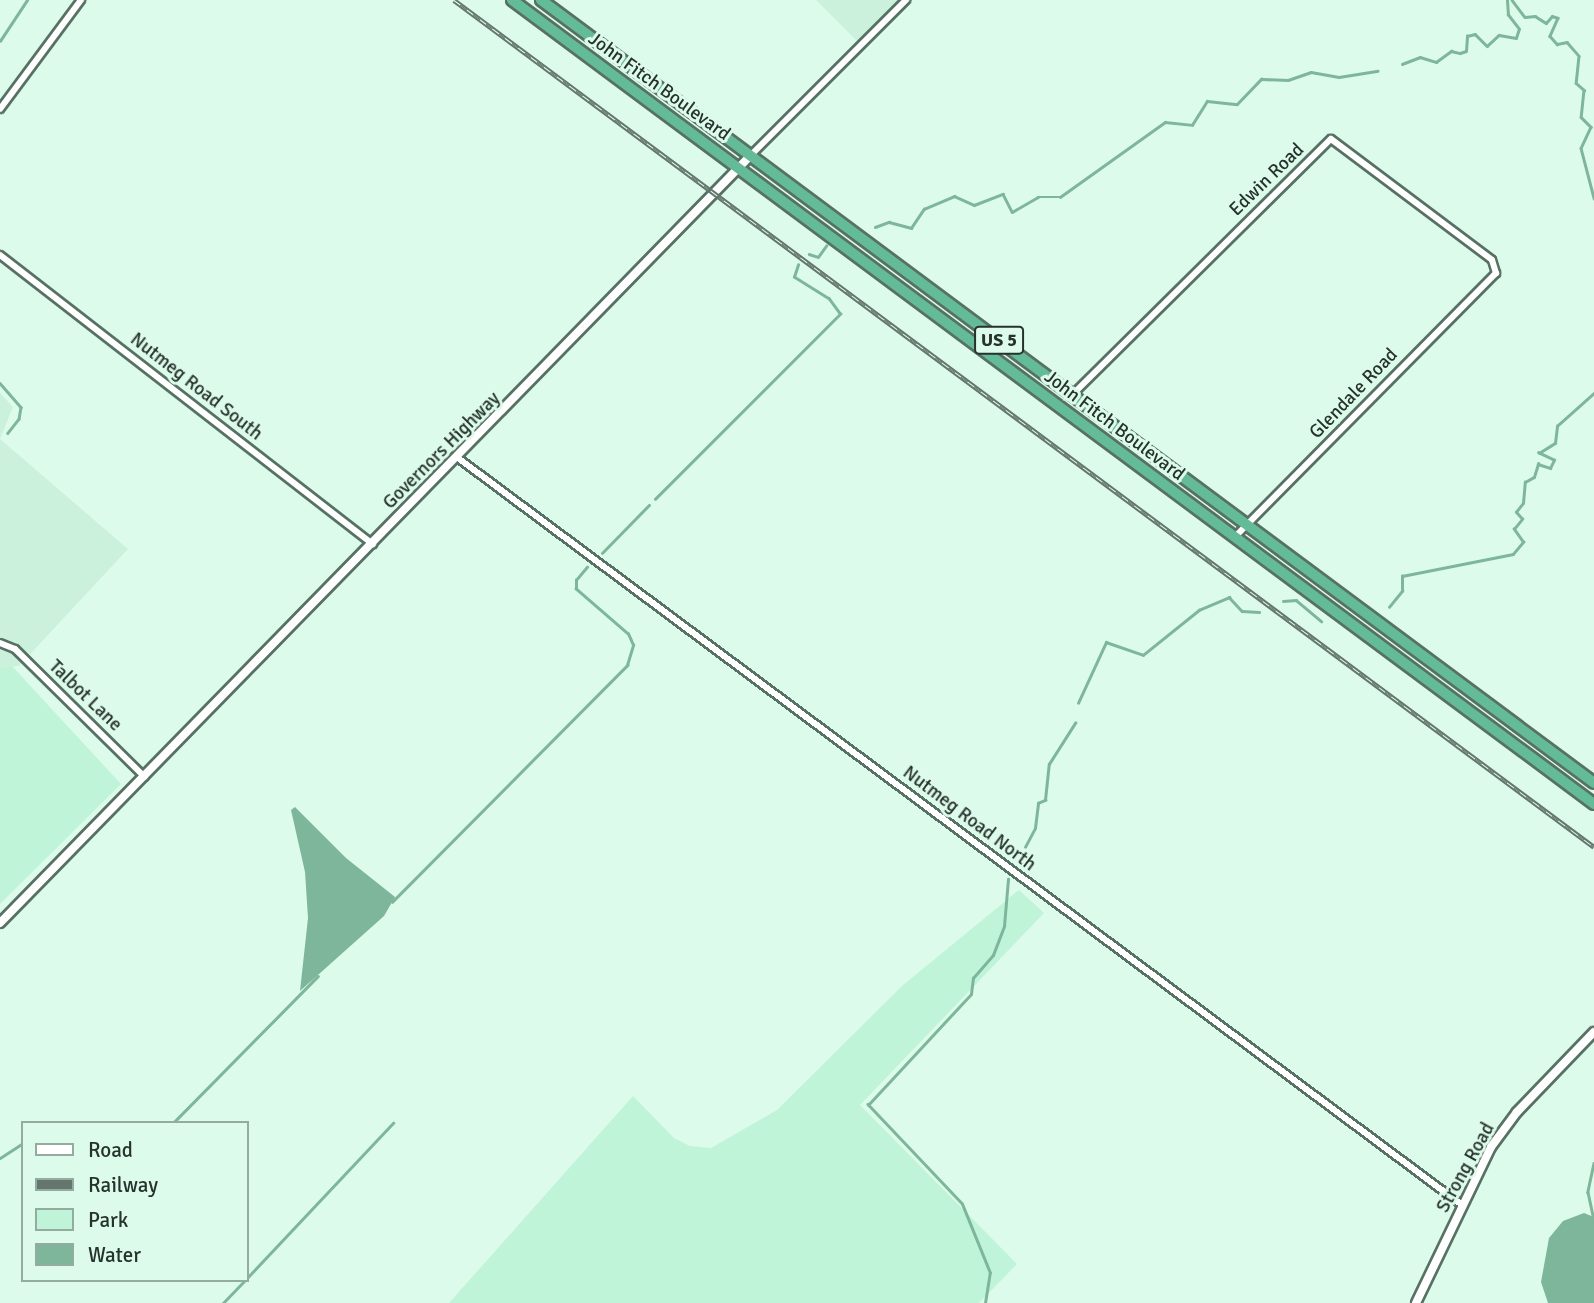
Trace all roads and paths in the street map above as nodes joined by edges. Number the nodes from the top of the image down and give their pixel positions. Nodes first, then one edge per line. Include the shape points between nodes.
1 (81, 0) edge
2 (512, 0) edge
3 (541, 0) edge
4 (906, 0) edge
5 (0, 108) edge
6 (750, 156) junction
7 (738, 167) junction
8 (0, 255) edge
9 (1496, 273) joint
10 (1072, 395) junction
11 (458, 458) junction
12 (1247, 525) junction
13 (1236, 537) junction
14 (373, 544) junction
15 (0, 643) edge
16 (145, 777) junction
17 (1594, 783) edge
18 (1594, 804) edge
19 (0, 923) edge
20 (1594, 1032) edge
21 (1462, 1205) junction
22 (1416, 1303) edge

1 - 5 street
2 - 7 highway, John Fitch Boulevard / US 5
3 - 6 highway, John Fitch Boulevard / US 5
4 - 6 street, Governors Highway
6 - 7 street, Governors Highway
6 - 10 highway, John Fitch Boulevard / US 5
7 - 11 street, Governors Highway
7 - 13 highway, John Fitch Boulevard / US 5
8 - 14 street, Nutmeg Road South
9 - 10 street, Edwin Road via 1492,260 1331,139
9 - 12 street, Glendale Road
10 - 12 highway, John Fitch Boulevard / US 5
11 - 14 street, Governors Highway
11 - 21 street, Nutmeg Road North
12 - 13 street, Glendale Road
12 - 17 highway, John Fitch Boulevard / US 5
13 - 18 highway, John Fitch Boulevard / US 5
14 - 16 street, Governors Highway
15 - 16 street, Talbot Lane via 15,649
16 - 19 street, Governors Highway
20 - 21 street, Strong Road via 1503,1129
21 - 22 street, Strong Road

